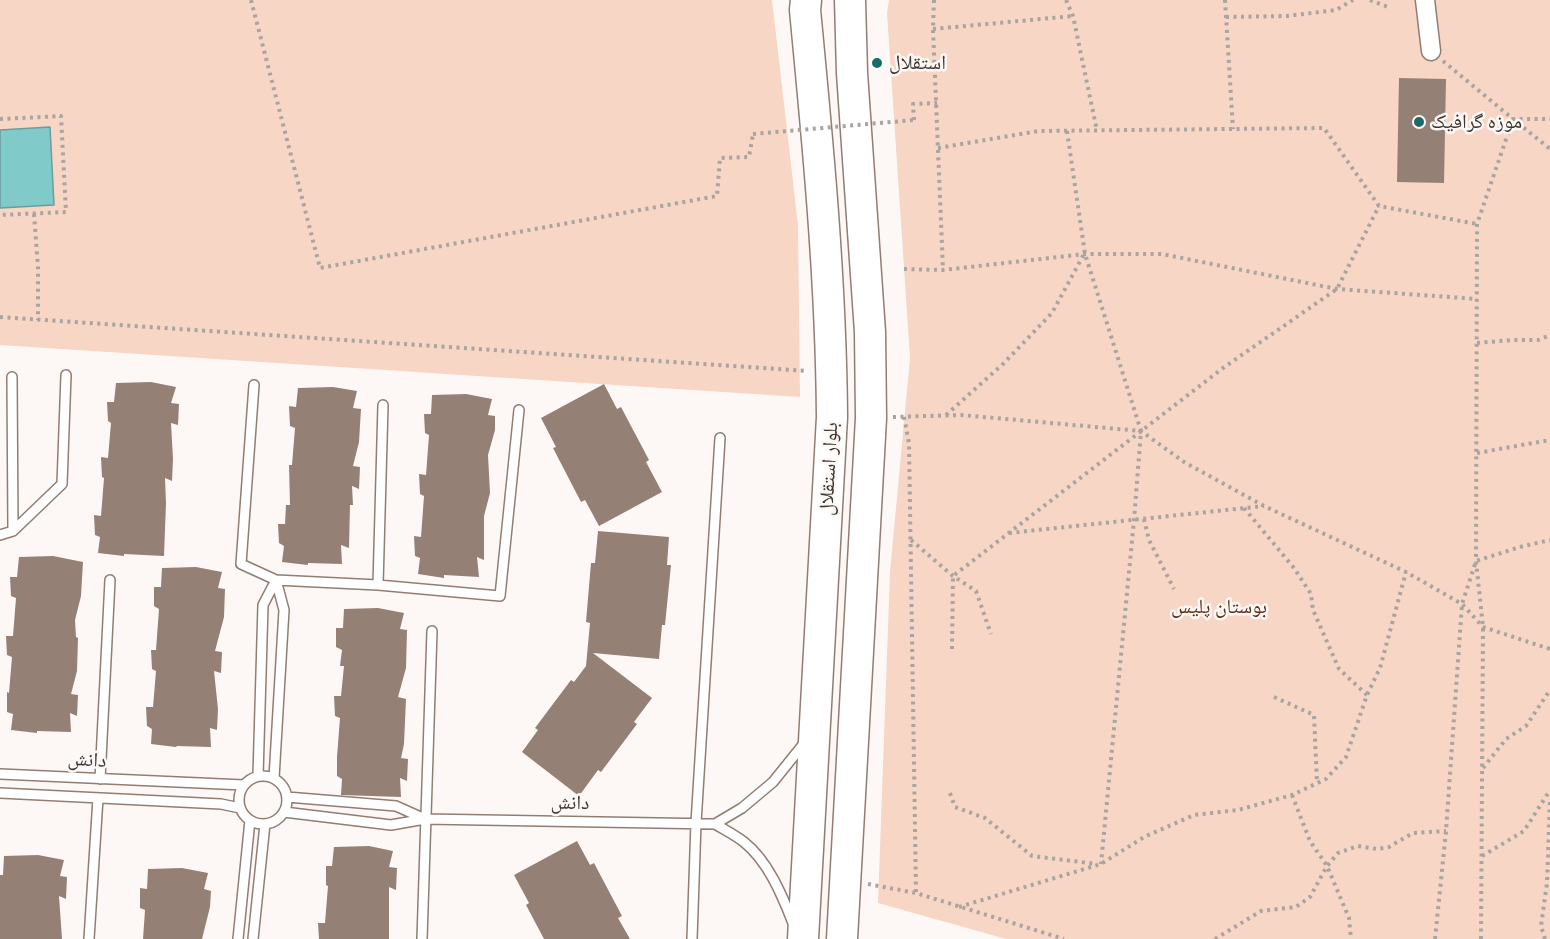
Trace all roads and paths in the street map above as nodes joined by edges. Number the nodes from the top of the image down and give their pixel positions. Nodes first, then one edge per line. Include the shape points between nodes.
1 (251, 0) edge
2 (806, 0) edge
3 (850, 0) edge
4 (934, 0) edge
5 (1066, 0) edge
6 (1225, 0) edge
7 (1353, 0) edge
8 (1370, 0) edge
9 (1425, 0) edge
10 (1388, 7) dead end
11 (1072, 16) junction
12 (1226, 17) junction
13 (933, 29) junction
14 (1431, 51) joint
15 (937, 103) junction
16 (0, 119) edge
17 (1513, 119) junction
18 (1550, 119) edge
19 (1233, 129) junction
20 (1067, 131) junction
21 (1097, 131) junction
22 (938, 148) junction
23 (1550, 149) edge
24 (1379, 206) junction
25 (34, 214) junction
26 (0, 215) edge
27 (1477, 224) junction
28 (1085, 254) junction
29 (904, 269) dead end
30 (943, 270) junction
31 (1337, 288) junction
32 (1477, 300) junction
33 (0, 317) edge
34 (38, 320) junction
35 (1550, 335) edge
36 (1477, 343) junction
37 (832, 373) junction
38 (66, 375) dead end
39 (12, 377) dead end
40 (254, 385) dead end
41 (383, 405) dead end
42 (519, 410) dead end
43 (945, 415) junction
44 (904, 417) junction
45 (871, 418) junction
46 (1141, 431) junction
47 (720, 438) dead end
48 (1550, 440) edge
49 (1477, 453) junction
50 (1264, 506) junction
51 (1244, 508) junction
52 (1144, 519) junction
53 (1134, 520) junction
54 (13, 531) junction
55 (1009, 533) junction
56 (0, 535) edge
57 (910, 540) junction
58 (1550, 540) edge
59 (1476, 561) junction
60 (1406, 572) junction
61 (953, 576) junction
62 (110, 580) dead end
63 (276, 580) junction
64 (378, 585) junction
65 (1174, 589) dead end
66 (1462, 604) junction
67 (1483, 627) junction
68 (432, 631) dead end
69 (991, 634) dead end
70 (952, 649) dead end
71 (1550, 649) edge
72 (1550, 690) edge
73 (1367, 695) junction
74 (1274, 697) dead end
75 (815, 730) junction
76 (1482, 770) junction
77 (0, 774) edge
78 (258, 776) junction
79 (273, 778) junction
80 (100, 779) junction
81 (1317, 783) junction
82 (244, 785) junction
83 (1550, 790) edge
84 (0, 793) edge
85 (950, 794) dead end
86 (1292, 795) junction
87 (287, 797) junction
88 (98, 798) junction
89 (1550, 799) edge
90 (240, 808) junction
91 (284, 812) junction
92 (425, 819) junction
93 (250, 820) junction
94 (696, 823) junction
95 (1549, 823) edge
96 (265, 824) junction
97 (715, 824) junction
98 (1446, 831) junction
99 (1482, 856) junction
100 (1101, 864) junction
101 (1327, 866) junction
102 (847, 879) junction
103 (916, 893) junction
104 (959, 907) junction
105 (89, 939) edge
106 (238, 939) edge
107 (253, 939) edge
108 (422, 939) edge
109 (692, 939) edge
110 (802, 939) edge
111 (842, 939) edge
112 (1064, 939) edge
113 (1215, 939) edge
114 (1351, 939) edge
115 (1435, 939) edge
116 (1481, 939) edge
117 (1545, 939) edge

1 - 15 path, bridge via 320,268 717,196 720,158 749,157 753,134 914,120 914,104
2 - 37 main road, بلوار استقلال
3 - 45 main road, بلوار استقلال via 870,332
4 - 13 path
5 - 11 path
6 - 12 path
7 - 12 path via 1336,10
8 - 10 path
9 - 14 street
11 - 13 path
11 - 21 path
12 - 19 path
13 - 15 path
14 - 17 path
15 - 22 path
16 - 25 path via 61,116 66,212
17 - 18 path
17 - 23 path
17 - 27 path
19 - 21 path
19 - 24 path via 1324,128
20 - 21 path
20 - 22 path via 1038,131
20 - 28 path
22 - 30 path
24 - 27 path
24 - 31 path
25 - 26 path
25 - 34 path
27 - 32 path
28 - 30 path
28 - 31 path via 1162,254
28 - 43 path via 1052,314
28 - 46 path
29 - 30 path
31 - 32 path
31 - 46 path
32 - 36 path
33 - 34 path
34 - 37 path
35 - 36 path via 1538,340
36 - 49 path
37 - 75 main road, بلوار استقلال
38 - 54 lane via 62,484
39 - 54 lane
40 - 63 lane via 241,564
41 - 64 lane
42 - 64 lane via 500,596
43 - 44 path
43 - 46 path
44 - 45 path
44 - 57 path via 909,443
45 - 102 main road, بلوار استقلال
46 - 50 path via 1184,462
46 - 53 path
46 - 55 path
47 - 94 lane
48 - 49 path
49 - 59 path
50 - 51 path
50 - 60 path
51 - 52 path
51 - 73 path via 1311,594 1313,610 1339,669
52 - 53 path
52 - 65 path via 1149,540
53 - 55 path
53 - 100 path
54 - 56 lane
55 - 61 path
57 - 61 path
57 - 103 path
58 - 59 path
59 - 66 path
59 - 67 path
60 - 66 path
60 - 73 path via 1380,668
61 - 69 path via 976,591
61 - 70 path
62 - 80 lane
63 - 64 lane
63 - 78 lane via 263,605
63 - 79 lane via 284,610
66 - 67 path
66 - 98 path
67 - 71 path
67 - 76 path
68 - 92 lane
72 - 76 path via 1526,726 1506,739
73 - 81 path via 1346,757 1326,779
74 - 81 path via 1314,715
75 - 97 lane via 773,782
75 - 110 main road, بلوار استقلال
76 - 99 path
77 - 80 lane, دانش
78 - 79 lane
78 - 82 lane
79 - 87 lane
80 - 82 lane, دانش
81 - 86 path
82 - 90 lane
83 - 99 path via 1524,831
84 - 88 lane, دانش
85 - 100 path via 956,807 985,818 1032,856
86 - 100 path via 1238,810 1194,815 1144,837
86 - 101 path via 1310,841
87 - 91 lane
87 - 92 lane, دانش via 396,806
88 - 90 lane, دانش
88 - 105 lane
89 - 95 path
90 - 93 lane
91 - 92 lane, دانش via 391,825
91 - 96 lane
92 - 94 lane, دانش
92 - 108 lane
93 - 96 lane
93 - 106 lane
94 - 97 lane, دانش
94 - 109 lane
95 - 117 path via 1541,926
96 - 107 lane
97 - 110 lane via 745,843 762,862
98 - 101 path via 1413,833 1389,847 1358,846 1338,853
98 - 115 path
99 - 116 path
100 - 104 path
101 - 113 path via 1310,897 1296,907 1261,911
101 - 114 path via 1348,918
102 - 103 path
102 - 111 main road, بلوار استقلال
103 - 104 path
104 - 112 path

